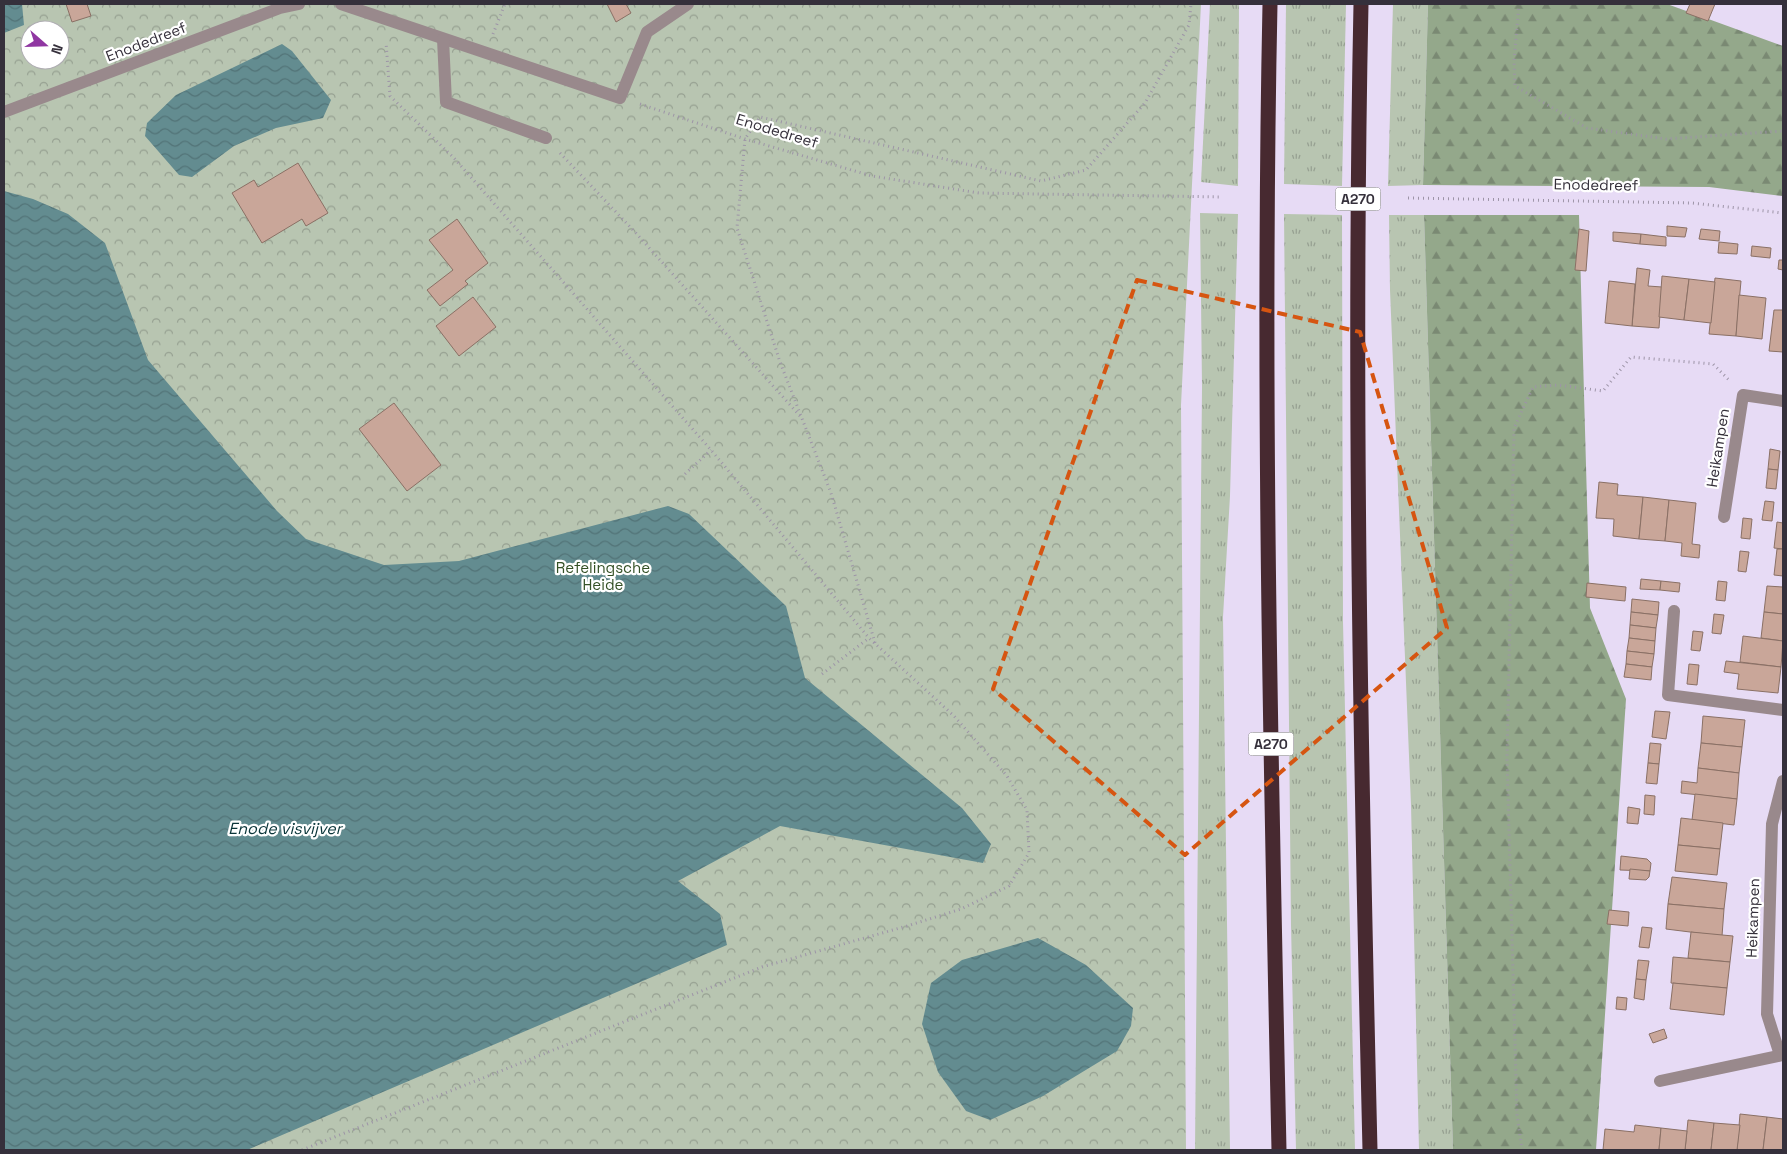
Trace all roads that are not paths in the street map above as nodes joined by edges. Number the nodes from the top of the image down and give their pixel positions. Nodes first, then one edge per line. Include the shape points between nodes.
1 (299, 4) edge
2 (341, 4) edge
3 (688, 4) edge
4 (1270, 4) edge
5 (1361, 4) edge
6 (444, 38) junction
7 (4, 112) edge
8 (546, 138) road end
9 (1783, 401) edge
10 (1724, 517) dead end
11 (1674, 611) dead end
12 (1783, 710) edge
13 (1783, 781) edge
14 (1782, 1055) edge
15 (1660, 1081) dead end
16 (1279, 1150) edge
17 (1370, 1150) edge

1 - 7 street, Enodedreef via 280,8
2 - 6 street
3 - 6 street via 647,32 620,98
4 - 16 highway, A270 via 1267,328
5 - 17 highway, A270 via 1358,170 1360,636
6 - 8 street via 446,102
9 - 10 street, Heikampen via 1743,395
11 - 12 street via 1668,695
13 - 14 street, Heikampen via 1772,824 1766,1014
14 - 15 street, Heikampen

